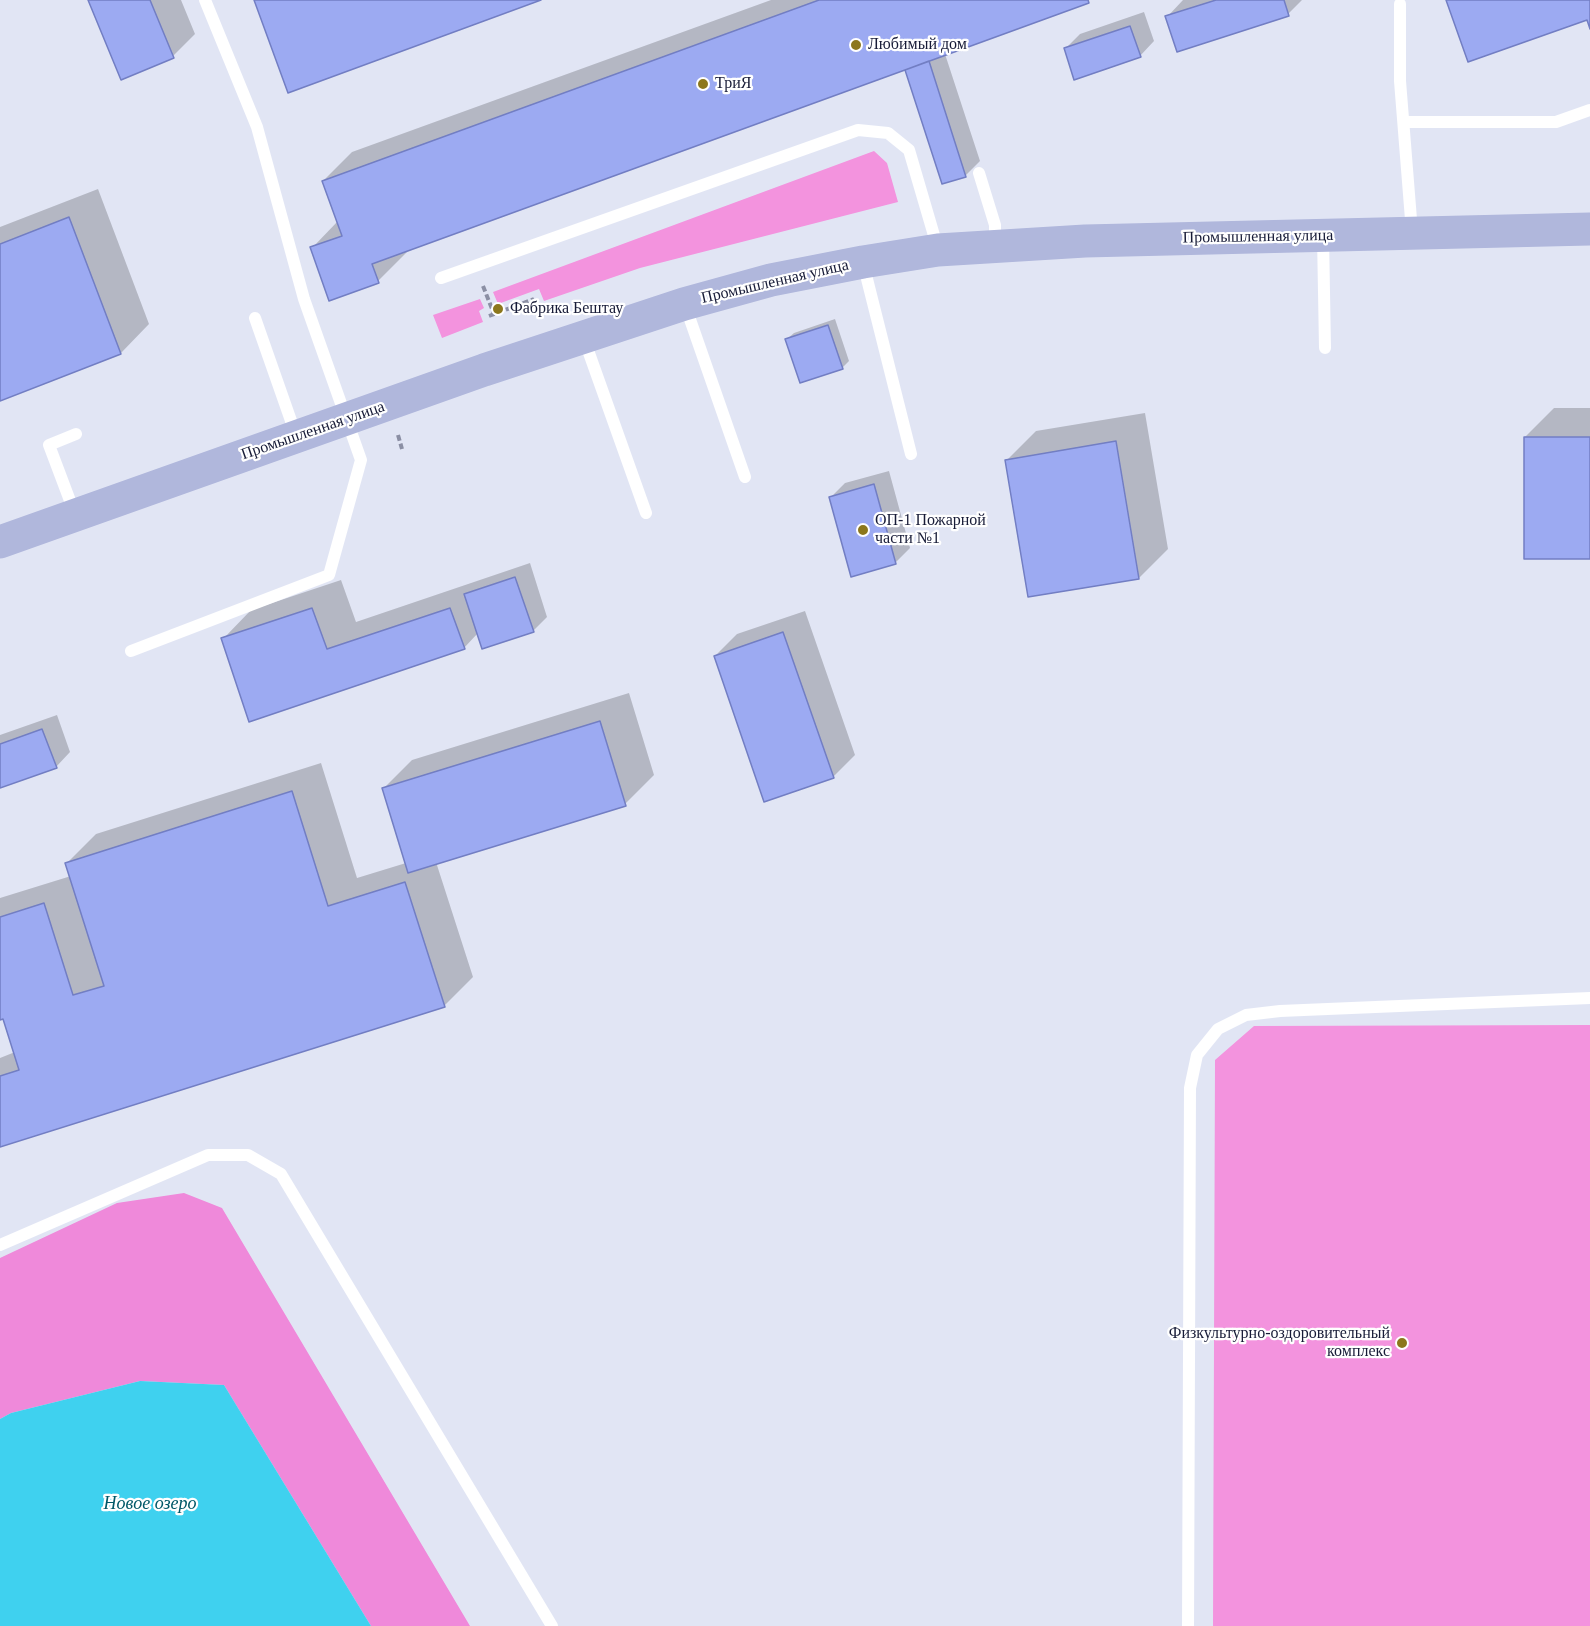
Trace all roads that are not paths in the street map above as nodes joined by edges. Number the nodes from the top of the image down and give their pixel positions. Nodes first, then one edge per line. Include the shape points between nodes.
1 (205, 0) edge
2 (1400, 4) dead end
3 (1590, 110) edge
4 (1404, 122) junction
5 (979, 173) dead end
6 (1590, 230) edge
7 (1412, 233) junction
8 (1323, 235) junction
9 (996, 246) junction
10 (938, 250) junction
11 (863, 262) junction
12 (441, 278) dead end
13 (684, 304) junction
14 (255, 318) dead end
15 (584, 338) junction
16 (1324, 348) dead end
17 (348, 419) junction
18 (76, 434) dead end
19 (296, 436) junction
20 (911, 454) dead end
21 (745, 477) dead end
22 (646, 513) dead end
23 (75, 515) junction
24 (0, 542) edge
25 (131, 651) dead end
26 (1590, 998) edge
27 (0, 1245) edge
28 (552, 1626) edge
29 (1188, 1626) edge

1 - 17 lane via 257,127 304,299
2 - 4 lane
3 - 4 lane via 1556,122
4 - 7 lane
5 - 9 lane via 995,225
6 - 7 main road, Промышленная улица
7 - 8 main road, Промышленная улица
8 - 9 main road, Промышленная улица
8 - 16 lane
9 - 10 main road, Промышленная улица
10 - 11 main road, Промышленная улица
10 - 12 lane via 909,150 888,133 858,130
11 - 13 main road, Промышленная улица via 771,280
11 - 20 lane
13 - 15 main road, Промышленная улица
13 - 21 lane
14 - 19 lane
15 - 17 main road, Промышленная улица
15 - 22 lane
17 - 19 main road, Промышленная улица
17 - 25 lane via 361,460 329,575
18 - 23 lane via 49,445
19 - 23 main road, Промышленная улица
23 - 24 main road, Промышленная улица
26 - 29 lane via 1246,1015 1218,1029 1197,1055 1190,1088
27 - 28 lane via 208,1155 248,1155 281,1174

